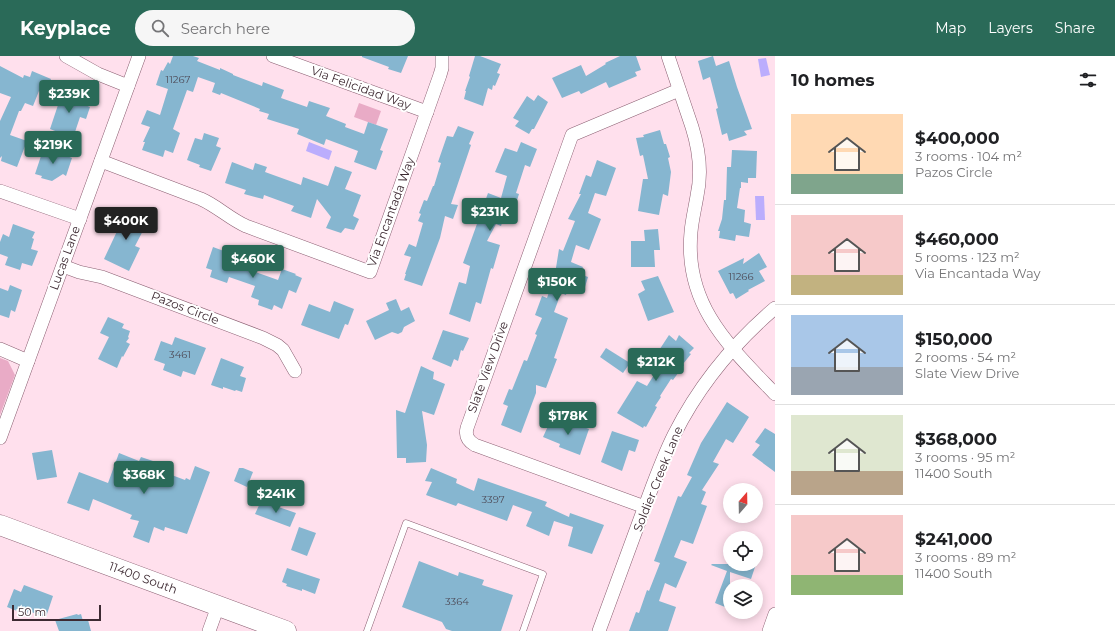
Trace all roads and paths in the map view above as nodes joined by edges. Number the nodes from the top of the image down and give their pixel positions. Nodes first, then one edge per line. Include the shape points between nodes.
1 (66, 56) edge
2 (139, 56) edge
3 (273, 56) edge
4 (442, 56) edge
5 (668, 56) edge
6 (128, 86) junction
7 (679, 90) junction
8 (427, 112) junction
9 (101, 162) junction
10 (0, 191) edge
11 (80, 219) junction
12 (63, 266) junction
13 (775, 308) edge
14 (0, 349) edge
15 (733, 350) junction
16 (28, 361) junction
17 (295, 371) dead end
18 (775, 394) edge
19 (0, 438) edge
20 (645, 507) junction
21 (0, 525) edge
22 (218, 606) junction
23 (775, 614) edge
24 (209, 631) edge
25 (286, 631) edge
26 (367, 631) edge
27 (523, 631) edge
28 (599, 631) edge
29 (769, 631) edge

1 - 6 street via 98,74
2 - 6 street, Lucas Lane
3 - 8 street, Via Felicidad Way
4 - 8 street, Via Encantada Way via 442,68
5 - 7 street
6 - 9 street, Lucas Lane
7 - 15 street via 696,138 699,160 699,184 690,244 692,270 699,296 710,320
7 - 20 street, Slate View Drive via 572,134 466,428 467,438 475,445
8 - 9 street, Via Encantada Way via 370,272 246,226 201,199
9 - 11 street, Lucas Lane
10 - 11 street
11 - 12 street, Lucas Lane
12 - 16 street, Lucas Lane
12 - 17 street, Pazos Circle via 102,277 263,338 283,350
13 - 15 street, Soldier Creek Lane
14 - 16 street
15 - 18 street
15 - 20 street, Soldier Creek Lane via 706,383 683,418 665,454
16 - 19 street, Lucas Lane
20 - 28 street, Soldier Creek Lane
21 - 22 main road, 11400 South
22 - 24 street
22 - 25 main road, 11400 South
23 - 29 street
26 - 27 lane via 406,523 543,574

